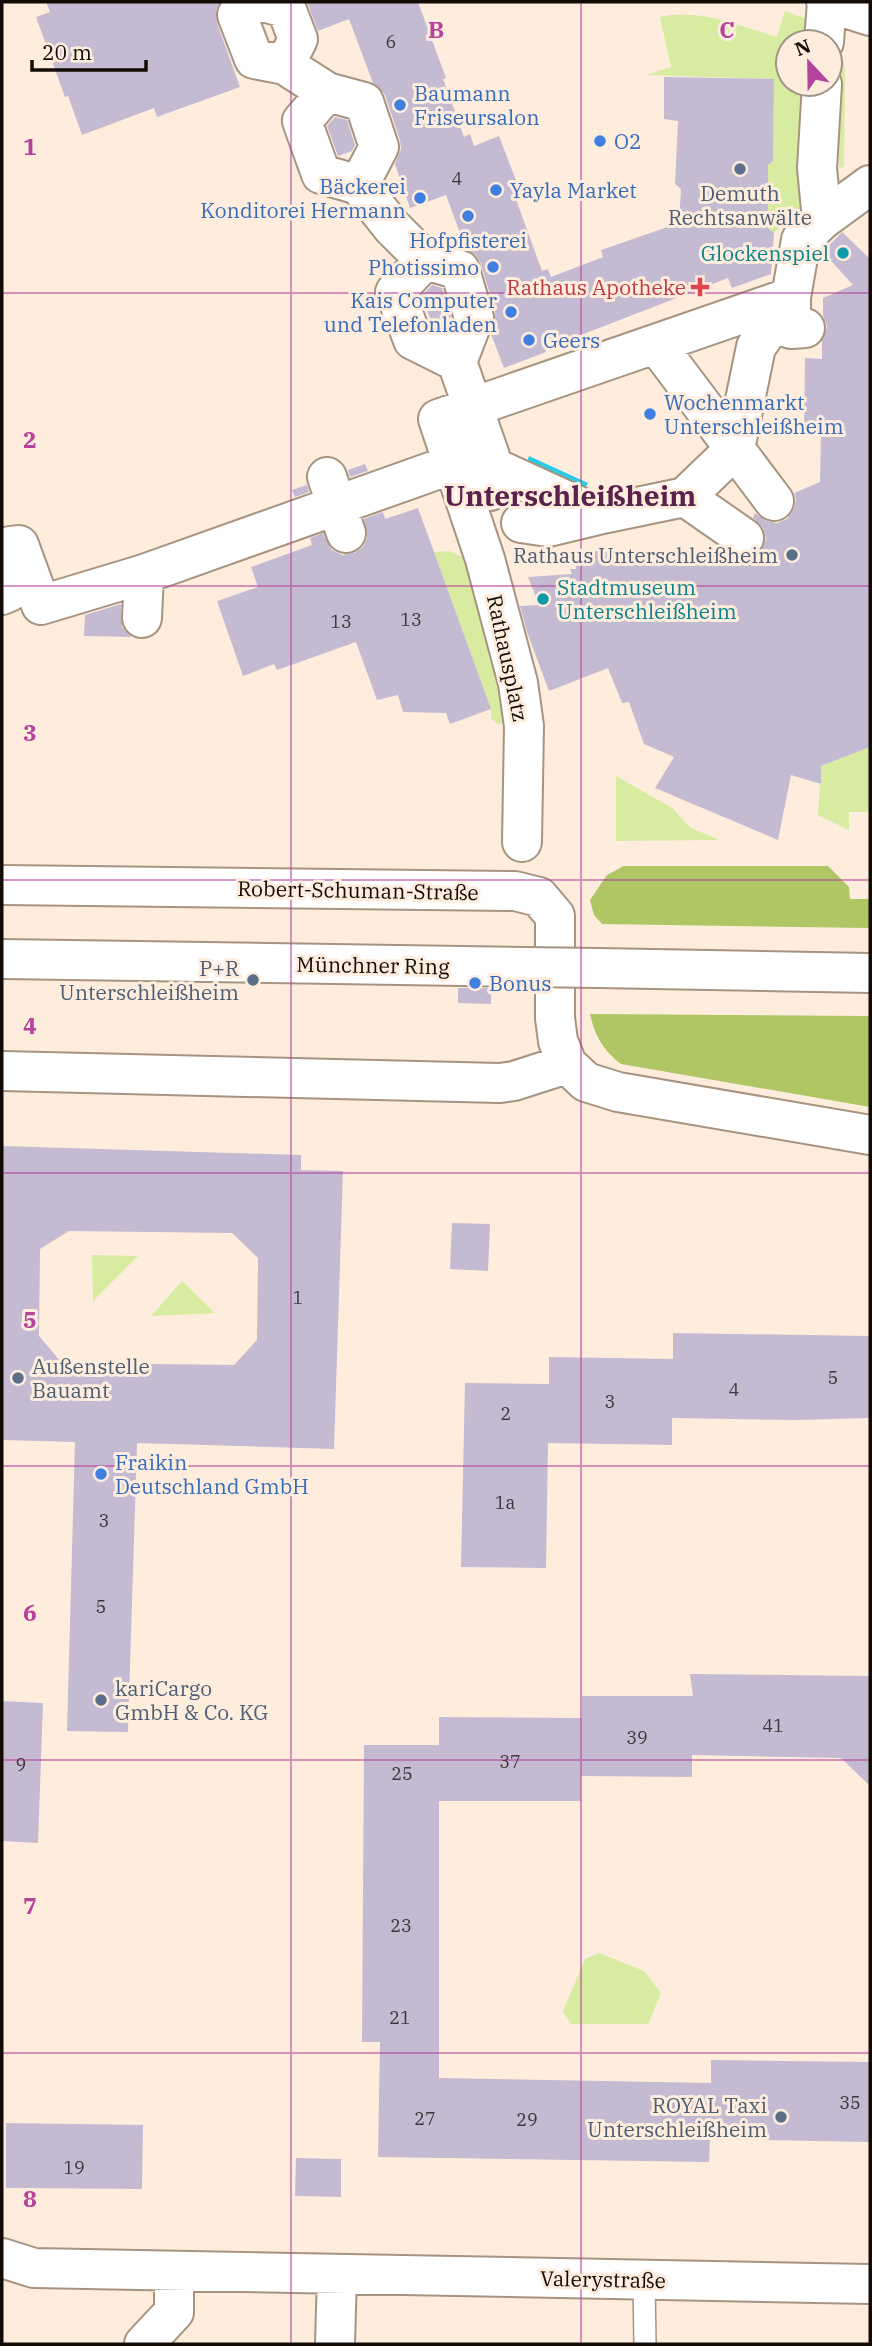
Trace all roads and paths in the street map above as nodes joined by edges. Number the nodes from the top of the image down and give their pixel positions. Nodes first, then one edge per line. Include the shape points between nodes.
1 (254, 2) edge
2 (263, 2) edge
3 (826, 2) edge
4 (870, 16) edge
5 (825, 28) edge
6 (285, 65) junction
7 (327, 92) junction
8 (821, 98) edge
9 (359, 185) junction
10 (870, 185) edge
11 (821, 220) junction
12 (425, 260) junction
13 (798, 313) junction
14 (656, 344) junction
15 (432, 355) junction
16 (474, 407) junction
17 (735, 449) junction
18 (453, 464) junction
19 (491, 466) junction
20 (685, 497) junction
21 (774, 501) dead end
22 (598, 515) junction
23 (504, 521) junction
24 (744, 538) dead end
25 (485, 559) junction
26 (144, 574) junction
27 (2, 595) edge
28 (142, 618) dead end
29 (522, 842) dead end
30 (2, 885) edge
31 (2, 959) edge
32 (870, 973) edge
33 (567, 1064) junction
34 (2, 1071) edge
35 (870, 1135) edge
36 (2, 2258) edge
37 (174, 2271) junction
38 (337, 2274) junction
39 (644, 2280) junction
40 (870, 2284) edge
41 (144, 2344) edge
42 (335, 2344) edge
43 (645, 2344) edge

1 - 6 street via 237,15 254,59
2 - 6 street via 286,8 298,39
3 - 4 street
3 - 5 street
6 - 7 street
7 - 9 street via 364,102 379,147
7 - 9 street via 302,121 321,174
8 - 11 street via 817,168
9 - 12 street
10 - 11 street
11 - 13 street via 801,240
12 - 15 street, Rathausplatz via 395,292 413,340
12 - 15 street via 460,270 474,318
13 - 14 street, Rathausplatz
13 - 17 street via 756,346
14 - 16 street, Rathausplatz
14 - 17 street
15 - 16 street, Rathausplatz
16 - 18 street, Rathausplatz via 438,419
16 - 19 street, Rathausplatz
17 - 20 street
17 - 21 street
18 - 19 street
18 - 25 street, Rathausplatz
18 - 26 street
19 - 22 street
19 - 23 street, Rathausplatz
20 - 22 street
20 - 24 street
22 - 23 street via 548,527
23 - 25 street, Rathausplatz
25 - 29 street, Rathausplatz via 523,715
26 - 27 street via 41,605 19,545 10,546 3,552 13,583
26 - 28 street
30 - 33 street, Robert-Schuman-Straße via 515,891 539,897 555,916 555,1018
31 - 32 street, Münchner Ring, bridge
33 - 34 street via 500,1083
33 - 35 street via 586,1082 618,1092
36 - 37 street, Valerystraße via 34,2268
37 - 38 street, Valerystraße
37 - 41 street via 174,2312
38 - 39 street, Valerystraße
38 - 42 street
39 - 40 street, Valerystraße
39 - 43 lane

